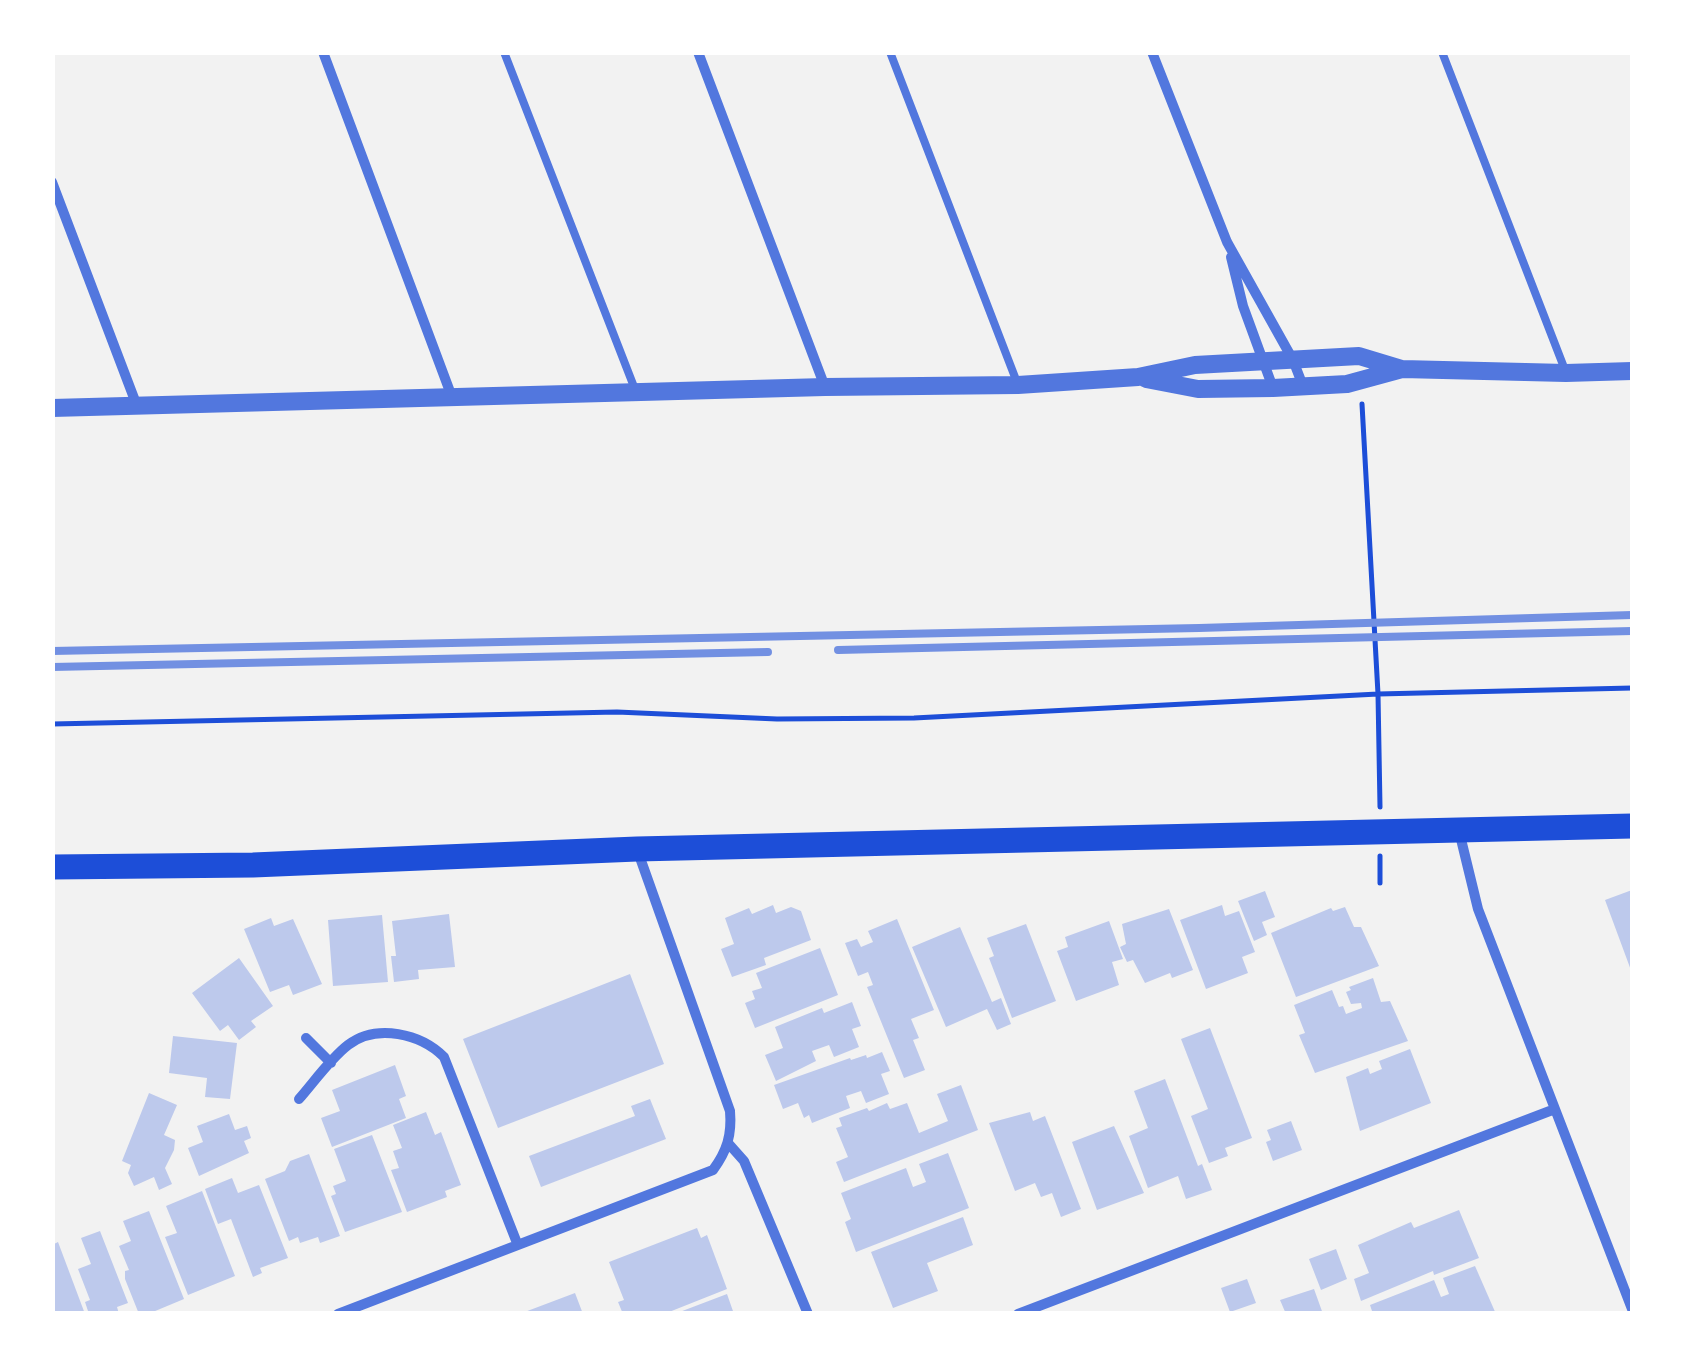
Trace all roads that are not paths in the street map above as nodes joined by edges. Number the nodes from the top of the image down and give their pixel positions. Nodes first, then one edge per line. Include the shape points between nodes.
1 (323, 52) edge
2 (504, 52) edge
3 (698, 52) edge
4 (890, 52) edge
5 (1152, 52) edge
6 (1442, 52) edge
7 (52, 182) edge
8 (1227, 242) junction
9 (1262, 360) junction
10 (1293, 360) junction
11 (1402, 369) junction
12 (1632, 371) edge
13 (1566, 373) junction
14 (1138, 377) junction
15 (1018, 385) junction
16 (1303, 386) junction
17 (825, 387) junction
18 (1273, 388) junction
19 (636, 392) junction
20 (452, 397) junction
21 (137, 407) junction
22 (52, 408) edge
23 (1632, 826) edge
24 (1458, 830) junction
25 (637, 849) junction
26 (52, 867) edge
27 (306, 1038) dead end
28 (331, 1064) junction
29 (299, 1099) dead end
30 (1555, 1109) junction
31 (728, 1143) junction
32 (517, 1244) junction
33 (1631, 1302) edge
34 (370, 1308) edge
35 (338, 1314) edge
36 (808, 1314) edge
37 (1018, 1314) edge

1 - 20 street
2 - 19 lane
3 - 17 street
4 - 15 lane
5 - 8 street
6 - 13 lane
7 - 21 street
8 - 9 street
8 - 10 street
9 - 10 street
9 - 14 street via 1194,364
9 - 18 street
10 - 11 street via 1359,356
10 - 16 street
11 - 13 street
11 - 16 street
12 - 13 street
14 - 15 street
14 - 18 street via 1198,389
15 - 17 street
16 - 18 street
17 - 19 street
19 - 20 street
20 - 21 street
21 - 22 street
23 - 24 main road
24 - 25 main road
24 - 30 street via 1478,910
25 - 26 main road
25 - 31 street via 730,1111
27 - 28 street
28 - 29 street
28 - 32 street via 350,1043 383,1034 413,1036 444,1056
30 - 33 street
30 - 37 street
31 - 32 street via 713,1170
31 - 36 street via 744,1161
32 - 34 street
34 - 35 street

